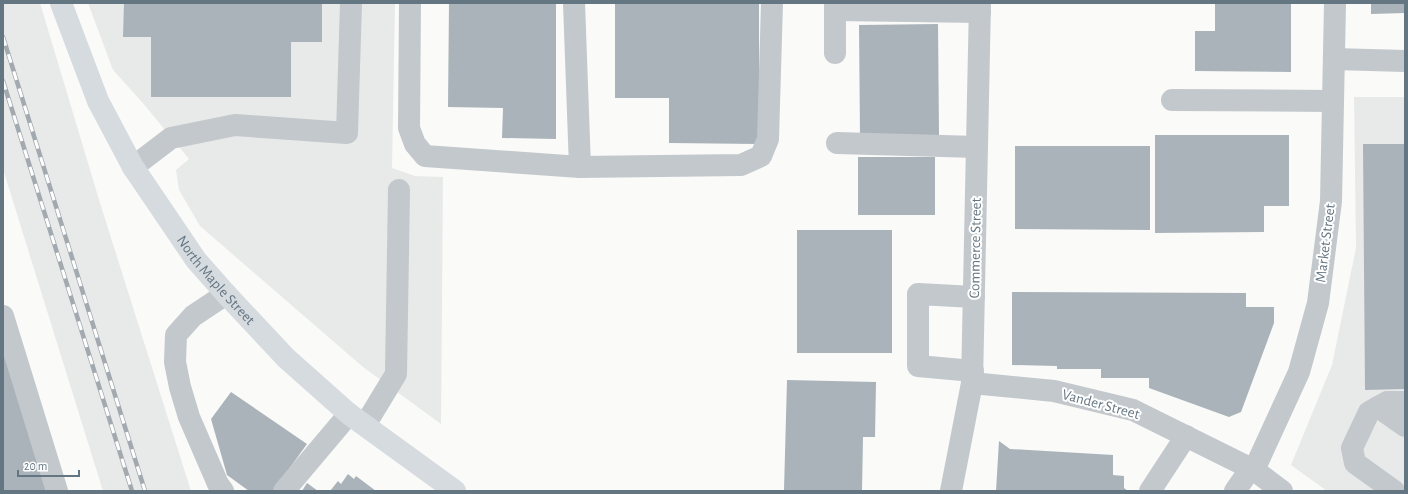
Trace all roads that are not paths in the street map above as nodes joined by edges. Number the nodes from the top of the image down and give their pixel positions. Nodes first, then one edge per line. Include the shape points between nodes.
1 (61, 3) edge
2 (351, 3) edge
3 (410, 3) edge
4 (574, 3) edge
5 (772, 3) edge
6 (1335, 3) edge
7 (835, 7) edge
8 (980, 7) edge
9 (835, 53) dead end
10 (1334, 59) junction
11 (1405, 61) edge
12 (1172, 100) dead end
13 (1333, 101) junction
14 (837, 143) dead end
15 (977, 147) junction
16 (133, 167) junction
17 (580, 167) junction
18 (399, 190) dead end
19 (226, 294) junction
20 (974, 297) junction
21 (3, 316) edge
22 (973, 377) junction
23 (1405, 402) edge
24 (1378, 407) junction
25 (357, 420) junction
26 (1405, 426) edge
27 (1186, 436) junction
28 (1252, 469) junction
29 (57, 491) edge
30 (222, 491) edge
31 (284, 491) edge
32 (455, 491) edge
33 (951, 491) edge
34 (1150, 491) edge
35 (1235, 491) edge
36 (1282, 491) edge
37 (1394, 491) edge

1 - 16 main road, North Maple Street via 98,101
2 - 16 street via 347,133 234,125 171,138
3 - 17 street via 409,128 415,144 425,156
4 - 17 street
5 - 17 street via 768,139 761,156 741,165
6 - 10 street, Market Street
7 - 8 street
7 - 9 street
8 - 15 street, Commerce Street
10 - 11 street
10 - 13 street, Market Street
12 - 13 street
13 - 28 street, Market Street via 1331,201 1318,303 1299,372
14 - 15 street
15 - 20 street, Commerce Street
16 - 19 main road, North Maple Street via 196,260
18 - 25 street via 396,374
19 - 25 main road, North Maple Street via 286,358
19 - 30 street via 193,316 176,335 175,362 189,417
20 - 22 street, Commerce Street
20 - 22 street, Vander Street via 918,294 918,366
21 - 29 street
22 - 27 street, Vander Street via 1054,391 1133,410
22 - 33 street, Commerce Street
23 - 24 street via 1387,402
24 - 26 street
24 - 37 street via 1370,412 1352,448 1355,463
25 - 31 street
25 - 32 main road, North Maple Street
27 - 28 street, Vander Street
27 - 34 street
28 - 35 street, Market Street
28 - 36 street, Vander Street

